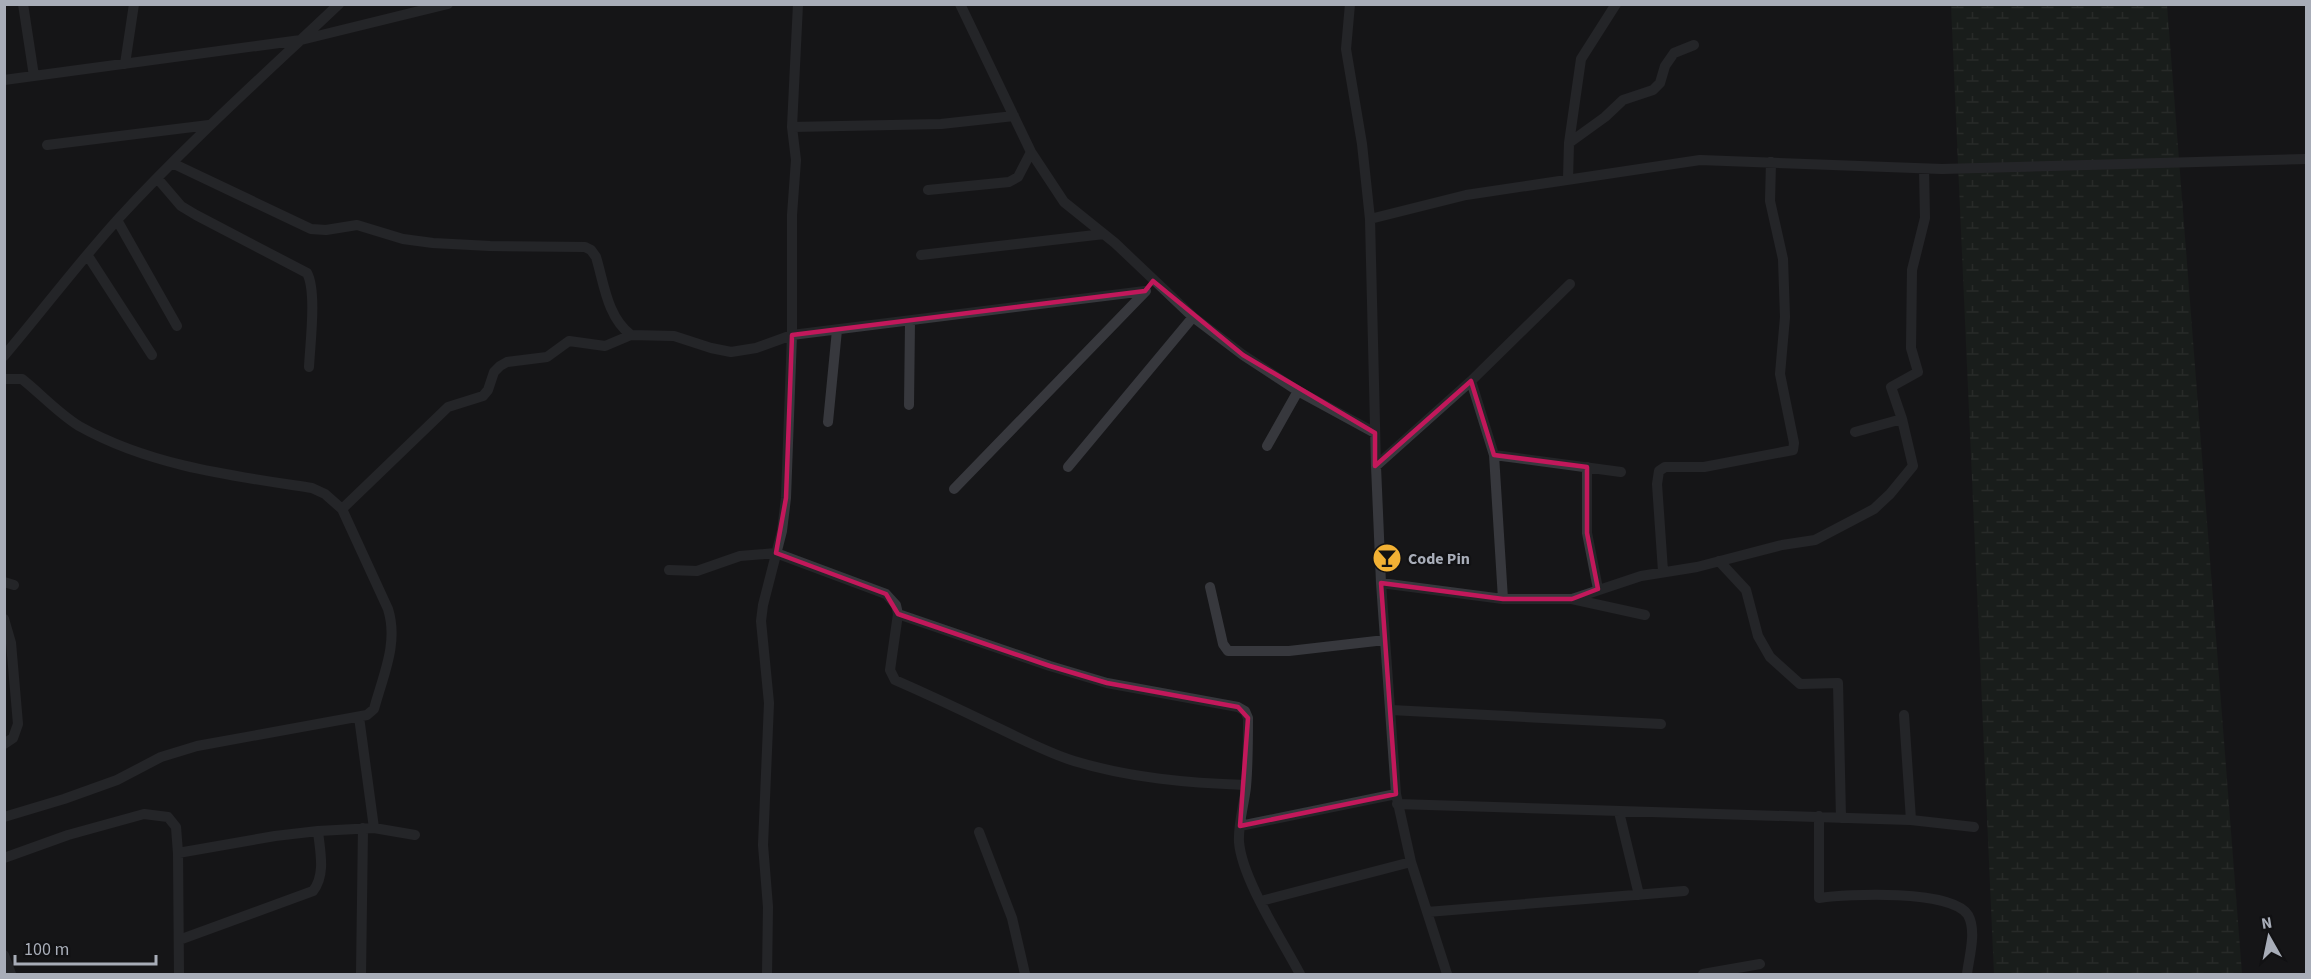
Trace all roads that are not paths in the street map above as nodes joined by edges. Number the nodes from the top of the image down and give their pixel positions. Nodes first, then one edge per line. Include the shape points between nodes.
1 (24, 4) edge
2 (134, 4) edge
3 (339, 4) edge
4 (448, 4) edge
5 (798, 4) edge
6 (960, 4) edge
7 (1350, 4) edge
8 (1616, 4) edge
9 (301, 40) junction
10 (1694, 45) dead end
11 (125, 64) junction
12 (34, 76) junction
13 (4, 80) edge
14 (1014, 116) junction
15 (209, 125) junction
16 (792, 127) junction
17 (1569, 143) junction
18 (47, 145) dead end
19 (1031, 152) junction
20 (2307, 159) edge
21 (1772, 162) junction
22 (172, 163) junction
23 (1924, 169) junction
24 (157, 177) junction
25 (1568, 179) junction
26 (927, 190) dead end
27 (1370, 219) junction
28 (117, 220) junction
29 (1104, 234) junction
30 (921, 255) dead end
31 (88, 256) junction
32 (1154, 281) junction
33 (1570, 284) dead end
34 (1145, 291) junction
35 (1194, 317) junction
36 (910, 322) junction
37 (177, 326) dead end
38 (837, 330) junction
39 (631, 335) junction
40 (792, 335) junction
41 (4, 356) edge
42 (152, 356) dead end
43 (309, 367) dead end
44 (4, 379) edge
45 (1471, 381) junction
46 (1298, 391) junction
47 (909, 405) dead end
48 (1902, 420) junction
49 (828, 422) dead end
50 (1855, 432) dead end
51 (1375, 434) junction
52 (1267, 446) dead end
53 (1494, 455) junction
54 (1376, 466) junction
55 (1068, 467) dead end
56 (1587, 467) junction
57 (1621, 472) dead end
58 (954, 489) dead end
59 (342, 509) junction
60 (776, 554) junction
61 (1719, 561) junction
62 (669, 570) dead end
63 (1663, 571) junction
64 (1381, 583) junction
65 (1210, 587) dead end
66 (1598, 589) junction
67 (1503, 599) junction
68 (1572, 599) junction
69 (898, 614) junction
70 (1645, 615) dead end
71 (4, 619) edge
72 (1385, 640) junction
73 (1391, 710) junction
74 (1904, 715) dead end
75 (359, 717) junction
76 (1660, 724) dead end
77 (4, 744) edge
78 (1246, 785) junction
79 (1396, 799) junction
80 (1619, 812) junction
81 (1819, 816) junction
82 (4, 817) edge
83 (1841, 818) junction
84 (1911, 820) junction
85 (1240, 826) junction
86 (1974, 827) dead end
87 (368, 828) junction
88 (318, 831) junction
89 (979, 832) dead end
90 (415, 835) dead end
91 (178, 853) junction
92 (4, 858) edge
93 (1411, 862) junction
94 (1684, 891) dead end
95 (1639, 895) junction
96 (1261, 901) junction
97 (1427, 912) junction
98 (179, 940) junction
99 (4, 955) edge
100 (1760, 964) dead end
101 (11, 975) edge
102 (179, 975) edge
103 (361, 975) edge
104 (767, 975) edge
105 (1025, 975) edge
106 (1300, 975) edge
107 (1447, 975) edge
108 (1703, 975) edge
109 (1967, 975) edge

1 - 12 street
2 - 11 street
3 - 9 street
4 - 9 street
5 - 16 street
6 - 14 street
7 - 27 street via 1346,49
8 - 17 street via 1581,59
9 - 11 street
9 - 15 street
10 - 17 street via 1674,53 1653,90 1623,100
11 - 12 street
12 - 13 street
14 - 16 street via 941,124
14 - 19 street
15 - 18 street
15 - 22 street
16 - 40 street via 796,160
17 - 25 street
19 - 26 street via 1018,177 1009,182
19 - 29 street via 1064,202
20 - 23 street
21 - 23 street
21 - 25 street via 1700,160
21 - 63 street via 1770,201 1782,259 1785,317 1779,374 1793,450 1704,467 1665,467 1659,471
22 - 24 street
22 - 39 street via 311,229 357,225 403,239 433,243 585,247 596,257 612,311
23 - 48 street via 1925,218 1912,270 1911,348 1918,372 1891,387
24 - 28 street
24 - 43 street via 181,206 307,273 311,279 312,308
25 - 27 street via 1466,195
27 - 51 street
28 - 31 street
28 - 37 street
29 - 30 street
29 - 32 street
31 - 41 street
31 - 42 street
32 - 34 street
32 - 35 street
33 - 45 street
34 - 36 street
34 - 58 street
35 - 46 street
35 - 55 street
36 - 38 street
36 - 47 street
38 - 40 street
38 - 49 street
39 - 40 street via 680,336 731,352
39 - 59 street via 604,346 569,341 547,357 500,366 483,396 448,407
40 - 60 street via 786,498
44 - 59 street via 22,379 77,424 111,442 209,472 312,488
45 - 53 street
45 - 54 street
46 - 51 street
46 - 52 street
48 - 50 street
48 - 61 street via 1913,466 1874,509 1815,540
51 - 54 street
53 - 56 street
53 - 67 street
54 - 64 street
56 - 57 street
56 - 66 street via 1587,533
59 - 75 street via 392,623 391,650 376,702 371,712
60 - 62 street via 740,556 697,571
60 - 69 street via 886,594
60 - 104 street via 761,621 769,703 763,845 768,907
61 - 63 street
61 - 83 street via 1746,590 1758,636 1770,657 1800,684 1838,682
63 - 66 street
64 - 67 street
64 - 72 street
65 - 72 street via 1227,651 1289,651
66 - 68 street
67 - 68 street
68 - 70 street
69 - 78 street via 1107,683 1238,707 1248,718
69 - 78 street via 890,670 895,680 1072,760 1192,783
71 - 77 street via 11,643 18,724 13,738
72 - 73 street
73 - 76 street
73 - 79 street
74 - 84 street
75 - 82 street via 197,746 161,757 117,780 64,800
75 - 87 street
78 - 85 street
79 - 80 street
79 - 85 street
79 - 93 street
80 - 81 street
80 - 95 street
81 - 83 street
81 - 109 street via 1819,898 1875,895 1937,899 1961,907 1971,924
83 - 84 street
84 - 86 street
85 - 96 street via 1242,859
87 - 88 street
87 - 90 street
87 - 103 street
88 - 91 street
88 - 98 street via 321,870 319,883 312,891
89 - 105 street via 1012,918
91 - 92 street via 176,827 168,817 144,814 57,838
91 - 98 street
93 - 96 street
93 - 97 street
94 - 95 street
95 - 97 street
96 - 106 street
97 - 107 street
98 - 102 street
99 - 101 street
100 - 108 street

